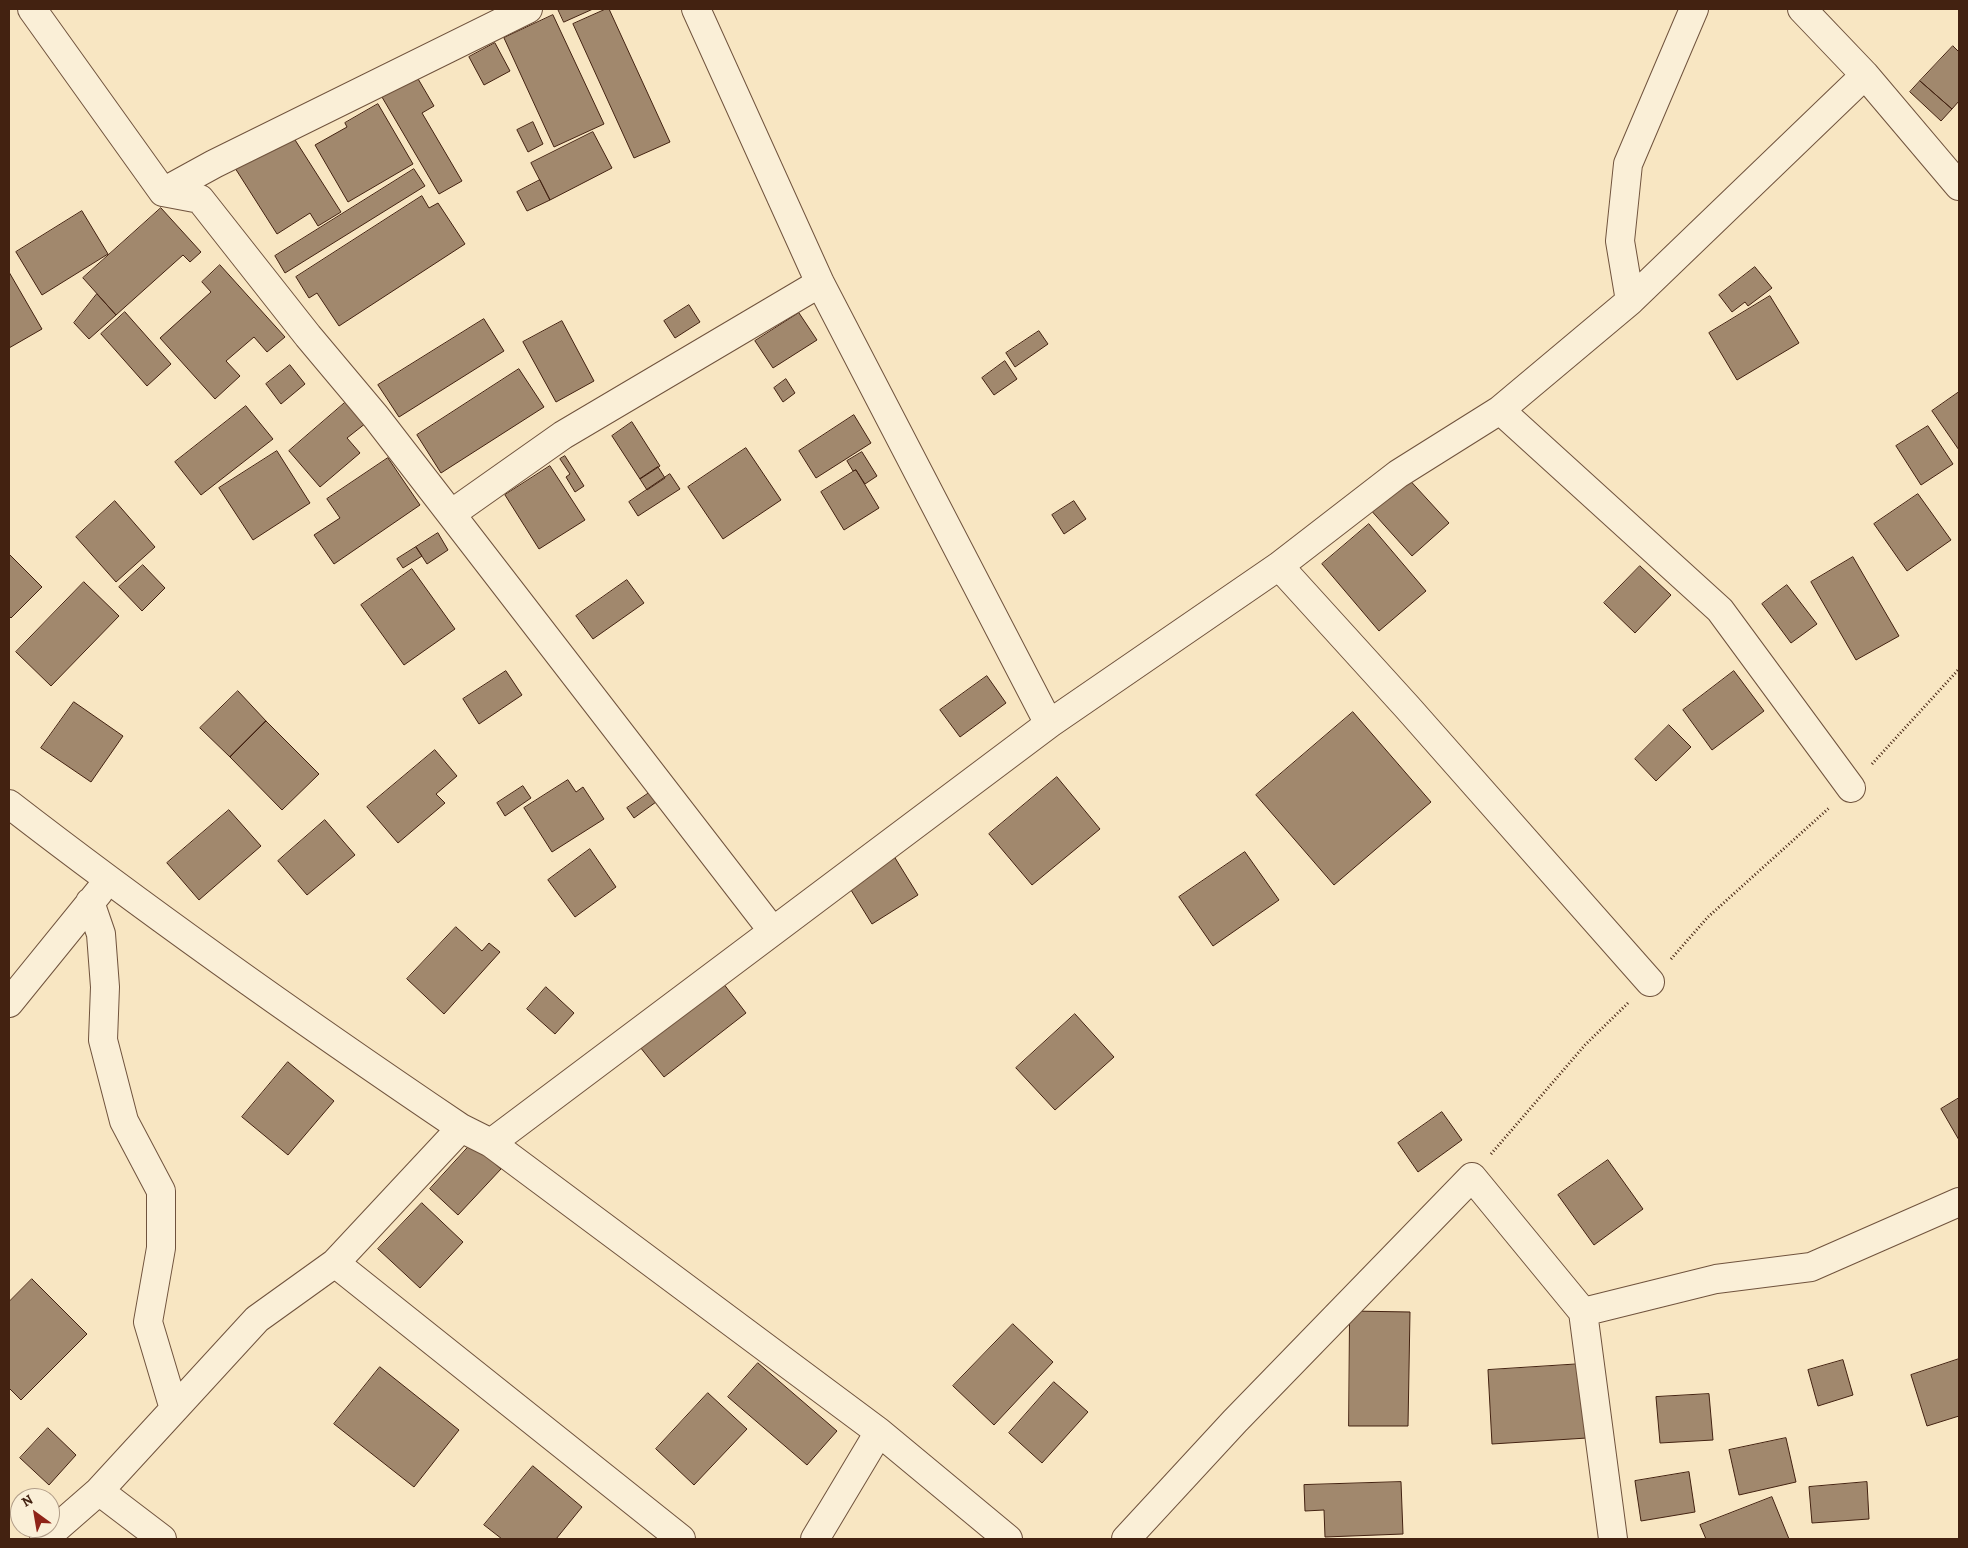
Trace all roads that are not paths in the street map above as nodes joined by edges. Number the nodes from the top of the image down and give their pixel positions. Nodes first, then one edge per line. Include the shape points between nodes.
1 (32, 9) edge
2 (528, 9) edge
3 (696, 9) edge
4 (1694, 9) edge
5 (1802, 9) edge
6 (1865, 75) junction
7 (1959, 186) edge
8 (162, 192) junction
9 (820, 283) junction
10 (1630, 301) junction
11 (1500, 410) junction
12 (451, 514) junction
13 (1279, 566) junction
14 (1049, 724) junction
15 (1850, 788) road end
16 (9, 804) edge
17 (108, 880) junction
18 (90, 902) junction
19 (772, 930) junction
20 (1650, 982) road end
21 (9, 1004) edge
22 (461, 1128) junction
23 (491, 1143) junction
24 (1959, 1202) edge
25 (335, 1263) junction
26 (1583, 1312) junction
27 (174, 1409) junction
28 (879, 1432) junction
29 (99, 1491) junction
30 (44, 1539) edge
31 (162, 1539) edge
32 (681, 1539) edge
33 (815, 1539) edge
34 (1008, 1539) edge
35 (1126, 1539) edge
36 (1613, 1539) edge

1 - 8 street
2 - 8 street
3 - 9 street
4 - 10 street via 1628,164 1620,241
5 - 6 street
6 - 7 street
6 - 10 street
8 - 12 street via 200,199
9 - 12 street via 563,435
9 - 14 street
10 - 11 street
11 - 13 street via 1398,474
11 - 15 street via 1720,610
12 - 19 street
13 - 14 street
13 - 20 street
14 - 19 street
16 - 17 street
17 - 18 street
17 - 22 street
18 - 21 street
18 - 27 street via 101,934 105,987 103,1040 124,1121 161,1191 161,1248 148,1322
19 - 23 street
22 - 23 street
22 - 25 street
23 - 28 street
24 - 26 street via 1811,1266 1716,1279
25 - 27 street via 257,1319
25 - 32 street
26 - 35 street via 1472,1177 1235,1421
26 - 36 street
27 - 29 street
28 - 33 street
28 - 34 street
29 - 30 street
29 - 31 street

